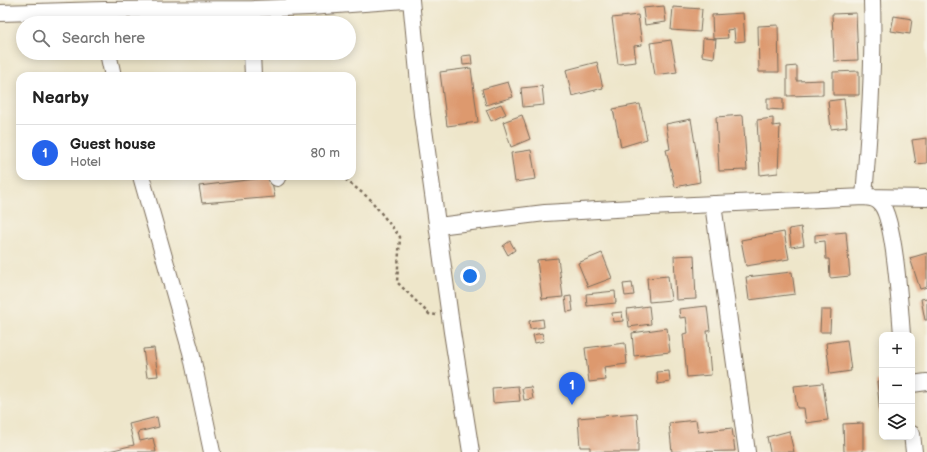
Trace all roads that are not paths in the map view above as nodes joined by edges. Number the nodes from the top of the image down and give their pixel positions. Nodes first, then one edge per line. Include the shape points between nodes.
1 (405, 0) edge
2 (411, 0) edge
3 (872, 0) edge
4 (310, 3) edge
5 (0, 13) edge
6 (106, 16) edge
7 (253, 16) edge
8 (110, 60) edge
9 (252, 60) edge
10 (112, 72) edge
11 (253, 72) edge
12 (142, 180) edge
13 (864, 197) junction
14 (927, 198) edge
15 (713, 204) junction
16 (438, 226) junction
17 (902, 332) edge
18 (927, 382) edge
19 (915, 384) edge
20 (913, 440) edge
21 (212, 452) edge
22 (471, 452) edge
23 (748, 452) edge
24 (914, 452) edge

1 - 4 street
2 - 16 street via 422,115
3 - 13 street via 873,41
4 - 7 street
5 - 6 street
6 - 7 street
8 - 10 street
9 - 11 street
12 - 21 street via 190,352
13 - 14 street
13 - 15 street
13 - 17 street via 875,199 882,205 889,225
15 - 16 street via 545,213
15 - 23 street
16 - 22 street
18 - 19 street
20 - 24 street

